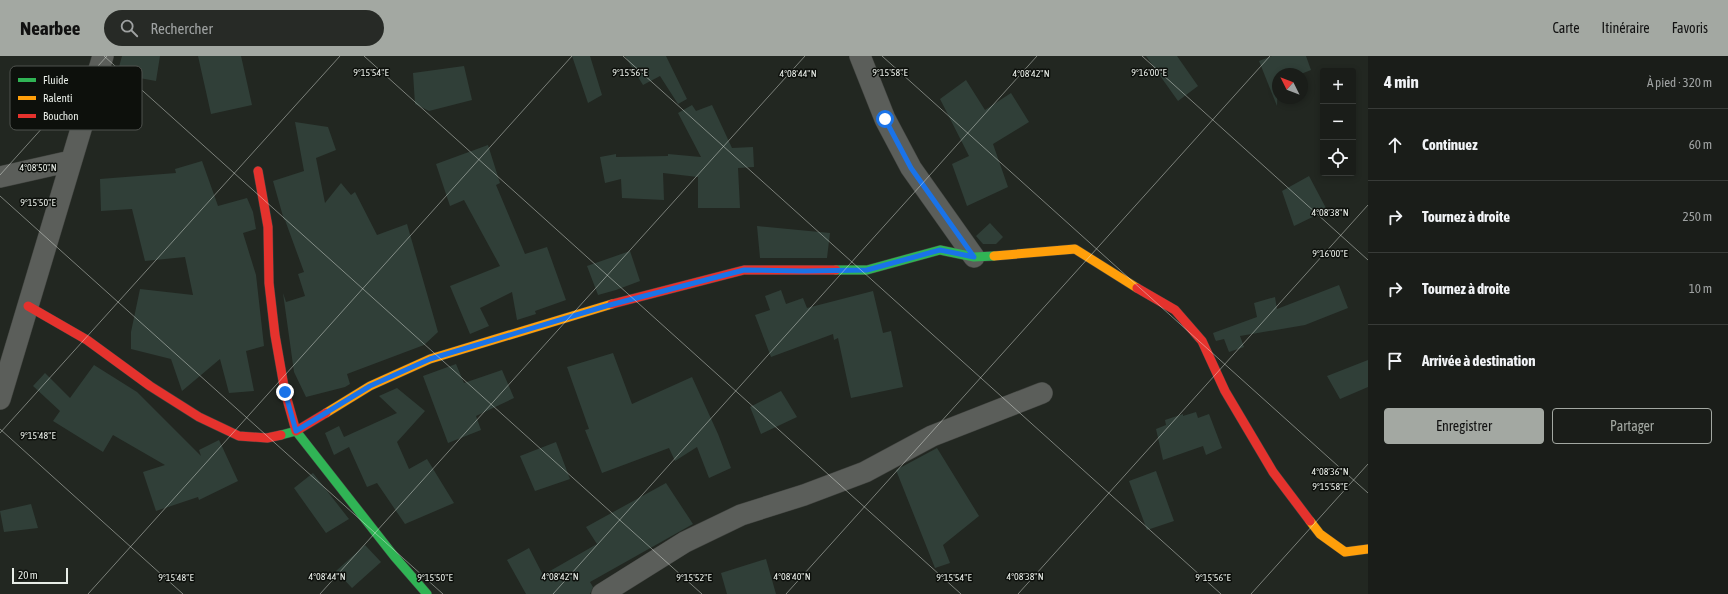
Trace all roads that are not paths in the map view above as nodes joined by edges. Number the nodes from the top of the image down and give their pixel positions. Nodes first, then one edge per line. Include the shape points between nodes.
1 (103, 56) edge
2 (860, 56) edge
3 (100, 66) edge
4 (80, 130) edge
5 (71, 161) junction
6 (258, 171) dead end
7 (0, 177) edge
8 (974, 257) junction
9 (28, 306) junction
10 (1042, 393) dead end
11 (0, 399) edge
12 (296, 431) junction
13 (1368, 549) edge
14 (427, 594) edge
15 (602, 594) edge

1 - 3 street
2 - 8 street via 885,119 911,168
4 - 5 street
5 - 7 street
5 - 9 street
6 - 12 street via 268,227 269,283 274,335 285,392
8 - 12 street via 940,250 867,270 744,270 606,306 430,359 370,386
8 - 13 street via 1075,249 1175,310 1202,341 1225,391 1273,472 1320,534 1345,552
9 - 11 street
9 - 12 street via 87,340 150,386 199,417 239,436 267,438
10 - 15 street via 932,436 865,472 741,516 685,542
12 - 14 street

